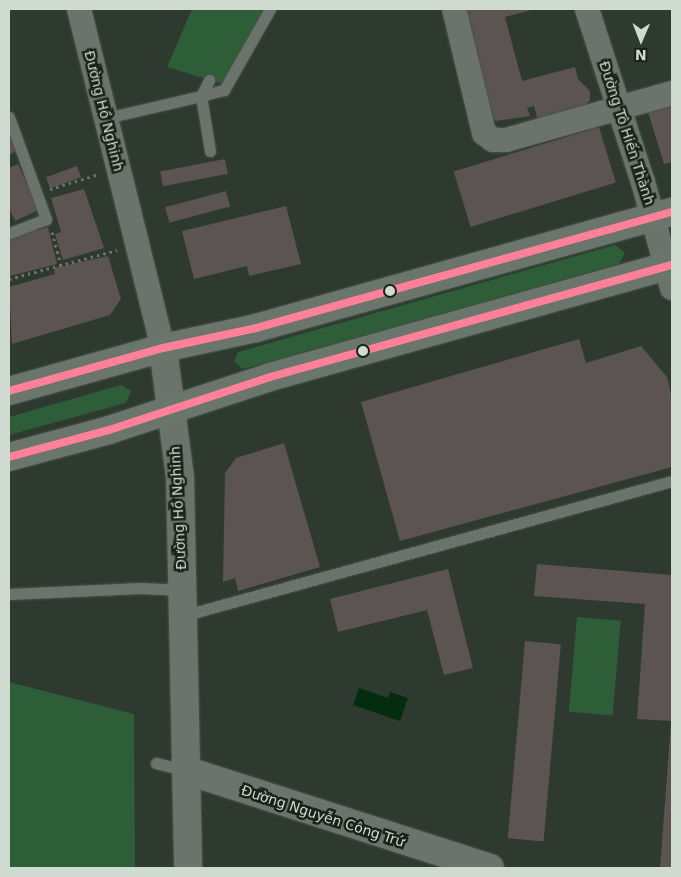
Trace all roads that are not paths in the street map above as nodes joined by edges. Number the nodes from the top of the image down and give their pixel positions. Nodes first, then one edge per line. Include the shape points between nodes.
1 (79, 9) edge
2 (270, 9) edge
3 (454, 9) edge
4 (587, 9) edge
5 (209, 80) dead end
6 (672, 93) edge
7 (201, 96) junction
8 (619, 107) junction
9 (9, 117) edge
10 (106, 118) junction
11 (210, 151) dead end
12 (663, 215) edge
13 (9, 233) edge
14 (670, 273) edge
15 (163, 348) junction
16 (9, 391) edge
17 (170, 408) junction
18 (9, 457) edge
19 (672, 481) edge
20 (9, 594) edge
21 (182, 603) junction
22 (156, 763) dead end
23 (188, 771) junction
24 (188, 868) edge
25 (490, 868) edge

1 - 10 street, Đường Hồ Nghinh
2 - 7 lane via 224,90
3 - 8 street via 484,133 493,140 506,140
4 - 8 street, Đường Tô Hiến Thành
5 - 7 lane
6 - 8 street
7 - 10 lane
7 - 11 lane
8 - 12 street, Đường Tô Hiến Thành
9 - 13 lane via 46,219
10 - 15 street, Đường Hồ Nghinh
12 - 14 street, Đường Tô Hiến Thành
12 - 15 main road via 256,328
14 - 17 main road
15 - 16 main road
15 - 17 street, Đường Hồ Nghinh
17 - 18 main road via 109,430
17 - 21 street, Đường Hồ Nghinh via 180,478
19 - 21 lane
20 - 21 lane via 141,588
21 - 23 street, Đường Hồ Nghinh
22 - 23 lane, Đường Nguyễn Công Trứ
23 - 24 street, Đường Hồ Nghinh
23 - 25 street, Đường Nguyễn Công Trứ

